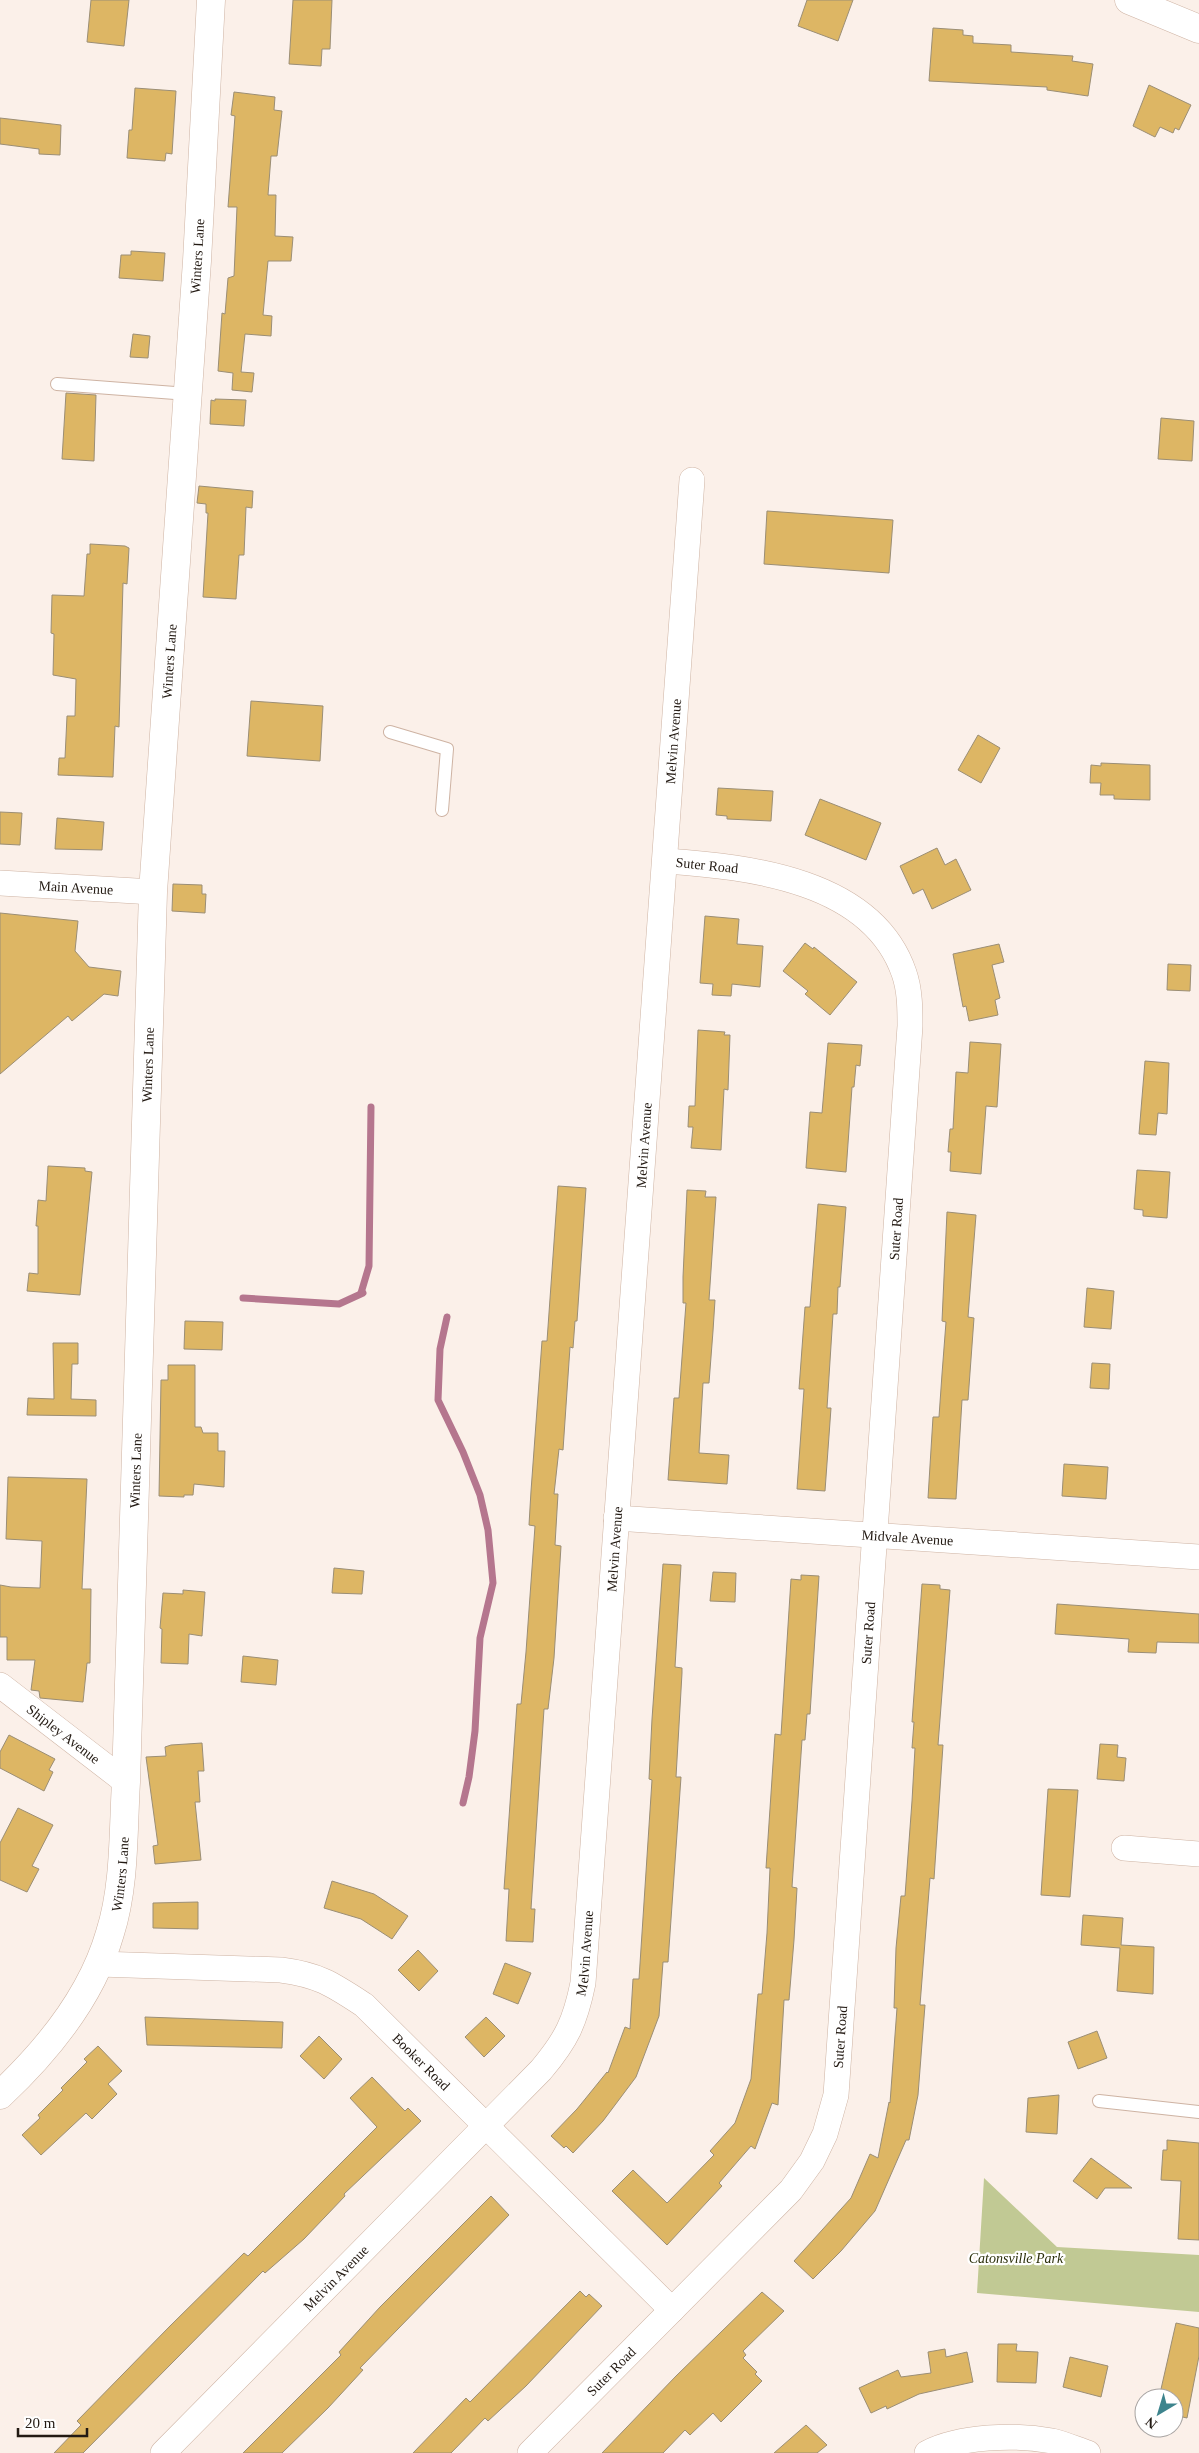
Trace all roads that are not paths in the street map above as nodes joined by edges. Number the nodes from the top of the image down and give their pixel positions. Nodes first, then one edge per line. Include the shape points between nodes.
1 (211, 0) edge
2 (1130, 0) edge
3 (1199, 29) edge
4 (57, 384) dead end
5 (188, 394) junction
6 (692, 480) dead end
7 (390, 732) dead end
8 (442, 810) dead end
9 (666, 861) junction
10 (0, 883) edge
11 (153, 892) junction
12 (616, 1518) junction
13 (874, 1535) junction
14 (1199, 1557) edge
15 (0, 1685) edge
16 (126, 1782) junction
17 (1124, 1848) dead end
18 (1199, 1854) edge
19 (99, 1964) junction
20 (0, 2095) edge
21 (1099, 2101) dead end
22 (1199, 2112) edge
23 (486, 2127) junction
24 (672, 2310) junction
25 (163, 2453) edge
26 (530, 2453) edge
27 (927, 2453) edge
28 (1088, 2453) edge

1 - 5 street, Winters Lane
2 - 3 street
4 - 5 lane
5 - 11 street, Winters Lane
6 - 9 street, Melvin Avenue
7 - 8 lane via 447,749
9 - 12 street, Melvin Avenue
9 - 13 street, Suter Road via 728,865 804,884 832,895 877,927 904,973 910,1026
10 - 11 street, Main Avenue
11 - 16 street, Winters Lane
12 - 13 street, Midvale Avenue
12 - 23 street, Melvin Avenue via 584,1983 576,2016 562,2046
13 - 14 street, Midvale Avenue
13 - 24 street, Suter Road via 836,2095 828,2126 812,2161 791,2190
15 - 16 street, Shipley Avenue
16 - 19 street, Winters Lane via 120,1878 111,1933
17 - 18 street
19 - 20 street, Winters Lane via 75,2008 52,2040
19 - 23 street, Booker Road via 281,1970 309,1974 364,2005
21 - 22 lane
23 - 24 street, Booker Road
23 - 25 street, Melvin Avenue
24 - 26 street, Suter Road
27 - 28 street via 974,2440 1010,2437 1051,2441

